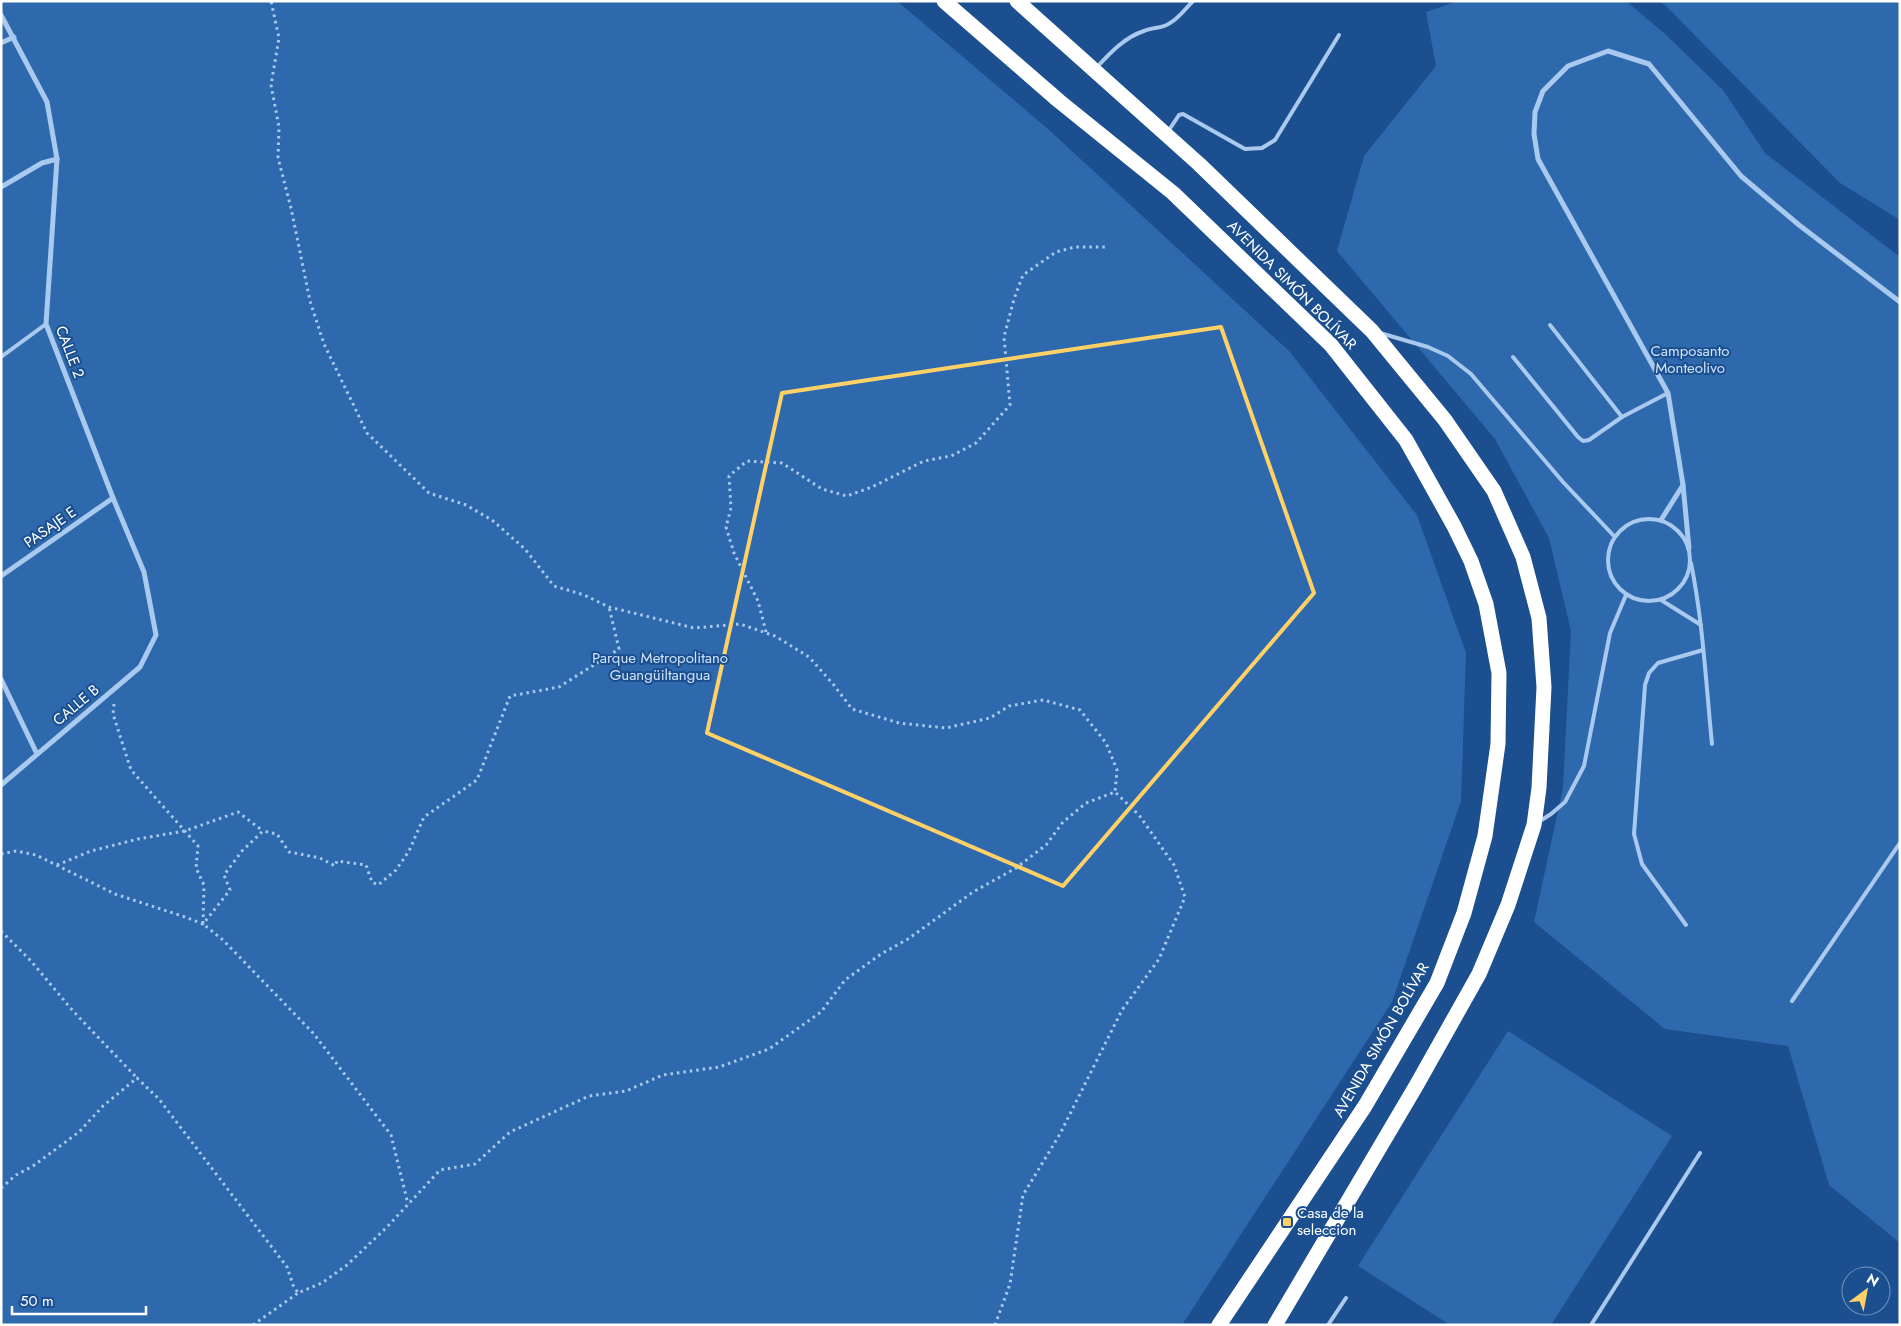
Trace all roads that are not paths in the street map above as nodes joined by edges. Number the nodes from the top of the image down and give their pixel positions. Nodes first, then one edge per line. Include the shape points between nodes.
1 (944, 1) edge
2 (1017, 1) edge
3 (1193, 1) edge
4 (1, 15) edge
5 (1339, 35) dead end
6 (14, 37) junction
7 (1, 43) edge
8 (1094, 70) junction
9 (1166, 134) junction
10 (57, 159) junction
11 (1, 187) edge
12 (1900, 302) edge
13 (46, 324) junction
14 (1550, 325) dead end
15 (1372, 331) junction
16 (1, 357) edge
17 (1513, 357) dead end
18 (1668, 393) junction
19 (1622, 417) junction
20 (1683, 485) junction
21 (113, 498) junction
22 (1661, 520) junction
23 (1614, 536) junction
24 (1689, 548) junction
25 (1691, 561) junction
26 (1, 576) edge
27 (1626, 595) junction
28 (1661, 600) junction
29 (1701, 625) junction
30 (156, 635) joint
31 (1703, 650) junction
32 (1, 679) edge
33 (1712, 744) dead end
34 (37, 754) junction
35 (1, 785) edge
36 (1534, 825) junction
37 (1900, 843) edge
38 (1686, 925) dead end
39 (1792, 1001) dead end
40 (1700, 1153) dead end
41 (1346, 1298) dead end
42 (1219, 1325) edge
43 (1275, 1325) edge
44 (1328, 1325) edge
45 (1591, 1325) edge

1 - 42 highway, AVENIDA SIMÓN BOLÍVAR via 1059,101 1173,193 1331,345 1406,440 1454,526 1486,604 1499,673 1498,744 1485,836 1464,913 1437,983 1370,1098
2 - 8 highway, AVENIDA SIMÓN BOLÍVAR
3 - 8 lane via 1171,23 1144,30 1111,52
4 - 6 street, CALLE 2
5 - 9 lane via 1275,140 1262,148 1246,149 1183,114
6 - 7 street
6 - 10 street, CALLE 2 via 47,102
8 - 9 highway, AVENIDA SIMÓN BOLÍVAR
9 - 15 highway, AVENIDA SIMÓN BOLÍVAR
10 - 11 street via 42,163
10 - 13 street, CALLE 2
12 - 18 street via 1741,176 1649,64 1608,51 1568,66 1543,91 1535,112 1538,158
13 - 16 lane
13 - 21 street, CALLE 2
14 - 19 lane
15 - 23 lane via 1428,347 1448,356 1471,374
15 - 36 highway, AVENIDA SIMÓN BOLÍVAR via 1445,420 1494,491 1523,557 1539,618 1544,688
17 - 19 lane via 1583,441
18 - 19 lane
18 - 20 street
20 - 22 street
20 - 24 street
21 - 26 street, PASAJE E
21 - 30 street, CALLE 2 via 144,572
22 - 23 lane via 1635,520
22 - 24 lane via 1683,536
23 - 27 lane via 1607,561 1616,586
24 - 25 lane
25 - 28 lane via 1681,586
25 - 29 lane
27 - 28 lane via 1637,600
27 - 36 lane via 1610,633 1584,766 1565,802
28 - 29 lane
29 - 31 lane
30 - 34 street, CALLE B via 140,667
31 - 33 lane
31 - 38 lane via 1658,663 1649,673 1645,684 1634,834 1642,864
32 - 34 street
34 - 35 street, CALLE B
36 - 43 highway, AVENIDA SIMÓN BOLÍVAR via 1508,905 1479,974
37 - 39 lane
40 - 45 lane
41 - 44 lane

